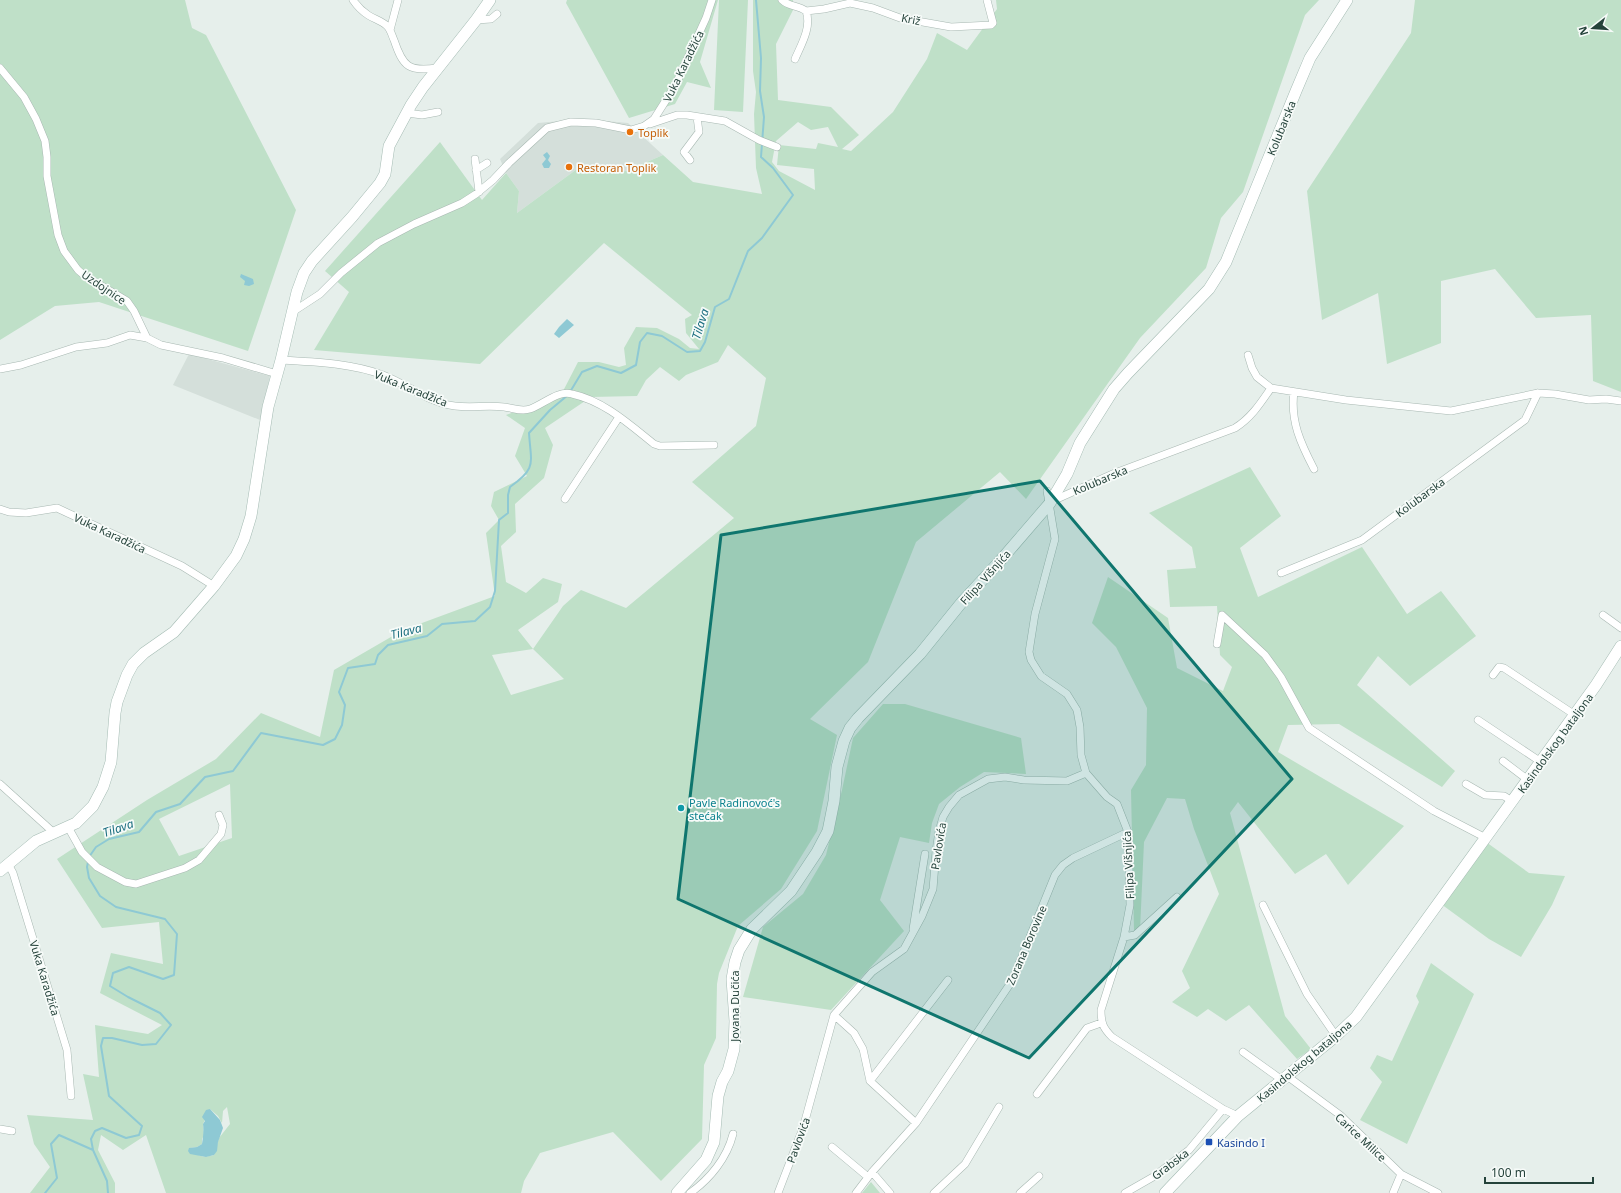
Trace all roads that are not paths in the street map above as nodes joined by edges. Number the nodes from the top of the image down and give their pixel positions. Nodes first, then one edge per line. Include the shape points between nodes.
1 (353, 0) edge
2 (398, 0) edge
3 (490, 0) edge
4 (712, 0) edge
5 (782, 0) edge
6 (987, 0) edge
7 (1347, 0) edge
8 (806, 11) junction
9 (498, 14) dead end
10 (476, 20) junction
11 (390, 30) junction
12 (795, 59) dead end
13 (0, 68) edge
14 (437, 68) junction
15 (438, 112) dead end
16 (407, 113) junction
17 (697, 117) junction
18 (644, 126) junction
19 (777, 148) dead end
20 (475, 159) dead end
21 (690, 160) dead end
22 (487, 162) dead end
23 (476, 170) junction
24 (479, 192) junction
25 (292, 313) junction
26 (147, 338) junction
27 (1248, 355) dead end
28 (281, 360) junction
29 (0, 369) edge
30 (277, 374) junction
31 (1270, 388) junction
32 (1294, 392) junction
33 (1538, 393) junction
34 (1621, 401) edge
35 (619, 416) junction
36 (714, 444) dead end
37 (1314, 469) dead end
38 (1047, 491) dead end
39 (565, 499) dead end
40 (1050, 503) junction
41 (0, 509) edge
42 (1281, 574) dead end
43 (214, 586) junction
44 (1603, 615) dead end
45 (1621, 628) edge
46 (1217, 644) dead end
47 (1621, 646) edge
48 (1493, 675) dead end
49 (1575, 715) junction
50 (1478, 720) dead end
51 (844, 741) joint
52 (1503, 761) dead end
53 (1540, 762) junction
54 (1086, 774) junction
55 (1528, 780) junction
56 (0, 784) edge
57 (1466, 784) dead end
58 (1512, 802) junction
59 (219, 815) dead end
60 (68, 827) junction
61 (53, 832) junction
62 (1128, 832) junction
63 (1486, 838) junction
64 (925, 854) dead end
65 (4, 867) edge
66 (1177, 897) dead end
67 (1263, 905) dead end
68 (912, 935) junction
69 (1124, 937) junction
70 (948, 980) dead end
71 (834, 1015) junction
72 (1101, 1023) junction
73 (1336, 1036) junction
74 (1243, 1052) dead end
75 (1284, 1078) junction
76 (870, 1081) junction
77 (1037, 1094) dead end
78 (70, 1096) dead end
79 (999, 1107) dead end
80 (1223, 1109) junction
81 (1238, 1116) junction
82 (916, 1123) junction
83 (0, 1129) edge
84 (12, 1131) dead end
85 (733, 1134) dead end
86 (832, 1147) dead end
87 (870, 1174) junction
88 (1401, 1174) junction
89 (1039, 1176) dead end
90 (678, 1193) edge
91 (690, 1193) edge
92 (778, 1193) edge
93 (856, 1193) edge
94 (890, 1193) edge
95 (934, 1193) edge
96 (1020, 1193) edge
97 (1125, 1193) edge
98 (1165, 1193) edge
99 (1393, 1193) edge
100 (1438, 1193) edge

1 - 11 street via 358,7 387,25
2 - 11 street
3 - 10 street, Vuka Karadžića
4 - 18 street, Vuka Karadžića via 675,86 654,119
5 - 8 street via 788,6 800,7
6 - 8 street, Križ via 993,23 974,27 951,27 900,18 850,3
7 - 40 street, Kolubarska via 1310,58 1226,262 1209,289 1114,389 1080,443 1067,474
8 - 12 street via 807,32
9 - 10 street via 491,19
10 - 14 street, Vuka Karadžića
11 - 14 street via 398,53 406,64 420,70
13 - 26 street, Uzdojnice via 24,98 45,141 51,202 64,251 85,276 127,301
14 - 16 street, Vuka Karadžića
15 - 16 street via 422,115
16 - 25 street, Vuka Karadžića via 389,146 385,174 380,184 312,261 304,273
17 - 18 street, Vuka Karadžića via 677,115
17 - 19 street, Vuka Karadžića via 725,121
17 - 21 street via 699,132 684,152
18 - 24 street, Vuka Karadžića via 631,130 596,123 571,122 547,128
20 - 23 street
22 - 23 street
23 - 24 street
24 - 25 street, Vuka Karadžića via 462,203 378,243 320,294
25 - 28 street, Vuka Karadžića
26 - 29 street via 130,335 108,343 76,347
26 - 30 street via 161,346 223,358
27 - 31 street via 1258,378
28 - 30 street, Vuka Karadžića
28 - 35 street, Vuka Karadžića via 343,365 364,370 383,375 442,403 456,406 528,409 560,394 570,393 598,402
30 - 43 street, Vuka Karadžića via 268,407 244,538 236,556
31 - 32 street
31 - 40 street, Kolubarska via 1246,421 1235,428 1115,473
32 - 33 street via 1451,411
32 - 37 street via 1292,406 1296,432
33 - 34 street
33 - 42 street, Kolubarska via 1525,420 1362,540
35 - 36 street, Vuka Karadžića via 660,446
35 - 39 street
38 - 40 street
40 - 51 street, Filipa Višnjića via 962,602 920,654 858,718
40 - 54 street via 1055,539 1035,614 1029,652 1041,676 1067,694 1077,710
41 - 43 street, Vuka Karadžića via 26,513 57,508 182,566
43 - 60 street, Vuka Karadžića via 174,632 133,664 117,702 111,762 103,787 87,813
44 - 45 street
46 - 63 street via 1222,615 1265,655 1281,677 1309,728 1434,811
47 - 49 street, Kasindolskog bataljona
48 - 49 street via 1499,667 1504,668
49 - 53 street, Kasindolskog bataljona
50 - 53 street
51 - 90 street, Jovana Dučića via 837,767 828,831 821,845 792,891 752,928 739,950 732,979 734,1049 718,1096 714,1142 706,1160
52 - 55 street
53 - 55 street, Kasindolskog bataljona
54 - 62 street, Filipa Višnjića via 1117,804
54 - 68 street, Pavlovića via 1067,781 988,779 960,795 943,817 936,851 933,889
55 - 58 street, Kasindolskog bataljona
56 - 61 street
57 - 58 street via 1485,795 1504,796
58 - 63 street, Kasindolskog bataljona
59 - 60 street via 223,829 221,834 199,860 185,868 136,884 130,884 91,862
60 - 61 street, Vuka Karadžića
61 - 65 street, Vuka Karadžića via 36,841
62 - 69 street, Filipa Višnjića via 1130,905
62 - 82 street, Zorana Borovine via 1074,858 1063,865 1055,875 1012,981
63 - 73 street, Kasindolskog bataljona via 1356,1017
64 - 68 street, Pavlovića
65 - 78 street, Vuka Karadžića via 13,873 67,1050
66 - 69 street via 1135,935
67 - 73 street via 1307,994
68 - 71 street, Pavlovića via 904,949 872,972
69 - 72 street, Filipa Višnjića via 1101,1010
70 - 76 street
71 - 76 street via 854,1033 863,1049
71 - 92 street, Pavlovića via 803,1128
72 - 77 street via 1087,1028
72 - 80 street via 1112,1037
73 - 75 street, Kasindolskog bataljona
74 - 75 street, Carice Milice
75 - 81 street, Kasindolskog bataljona
75 - 88 street, Carice Milice via 1340,1115
76 - 82 street
79 - 95 street via 965,1164
80 - 81 street
80 - 97 street, Grabska via 1189,1150 1153,1177
81 - 98 street, Kasindolskog bataljona
82 - 87 street, Zorana Borovine
83 - 84 street
85 - 91 street via 720,1163 704,1182
86 - 87 street
87 - 93 street, Zorana Borovine
87 - 94 street
88 - 99 street
88 - 100 street, Carice Milice
89 - 96 street

